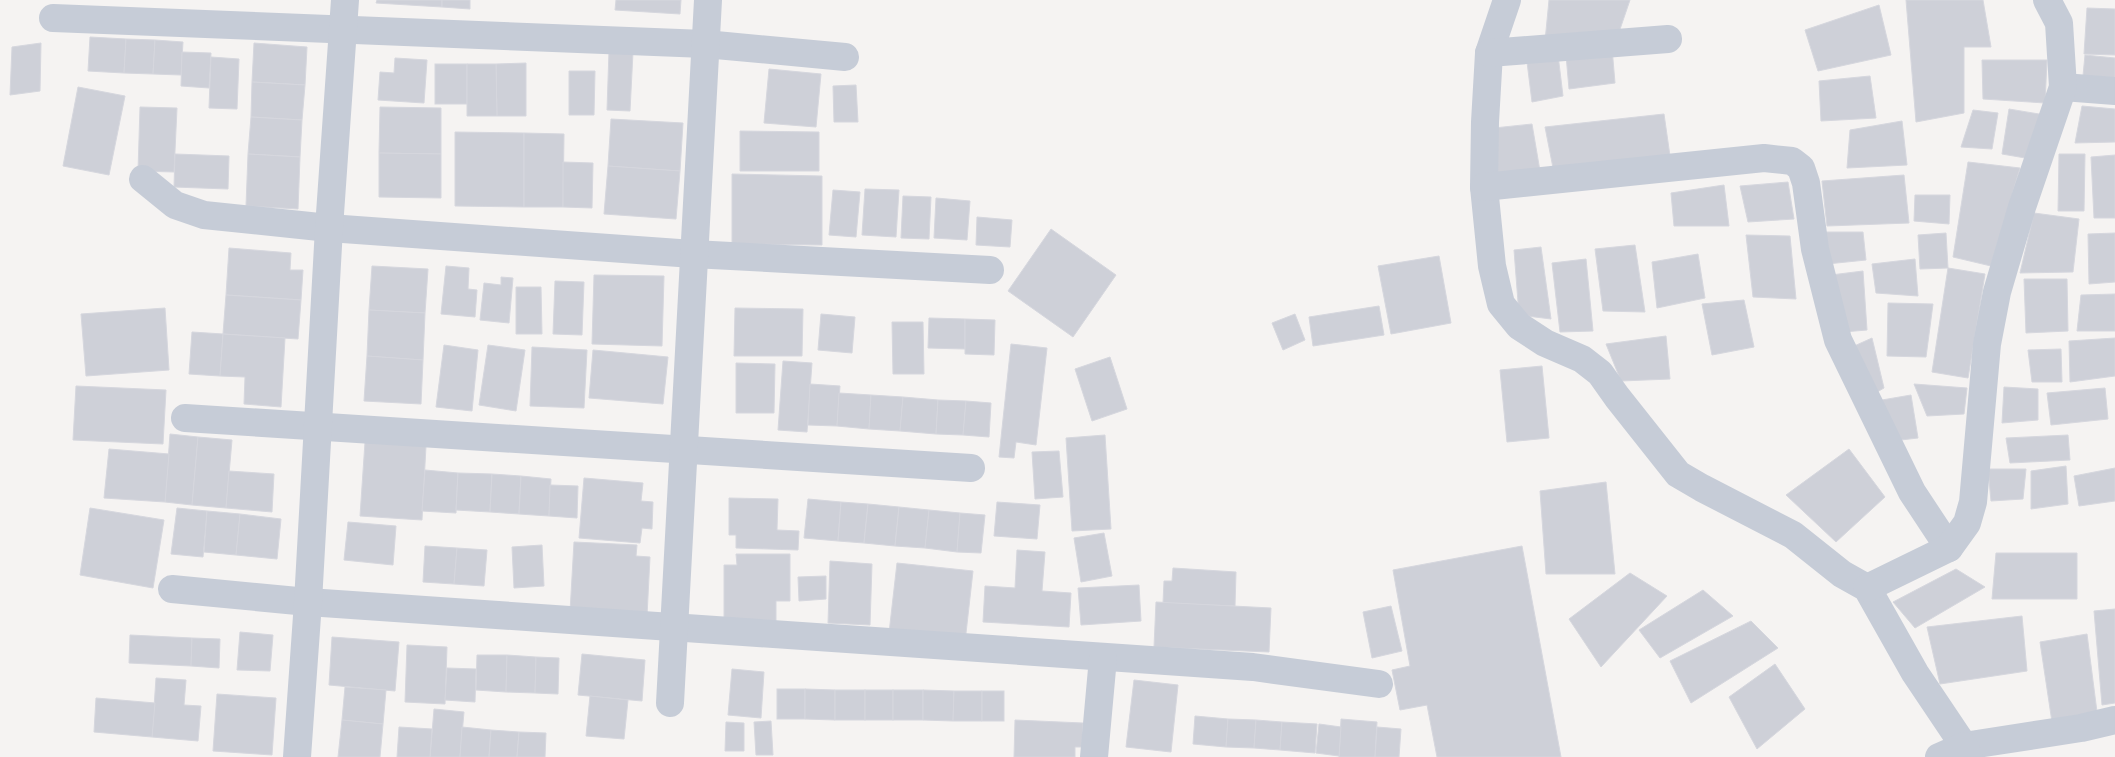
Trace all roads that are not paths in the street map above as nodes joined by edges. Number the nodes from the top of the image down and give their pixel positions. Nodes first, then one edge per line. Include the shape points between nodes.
1 (345, 0) edge
2 (708, 0) edge
3 (1507, 0) edge
4 (2047, 0) edge
5 (53, 18) dead end
6 (343, 31) junction
7 (1668, 39) dead end
8 (705, 44) junction
9 (1489, 53) junction
10 (845, 57) dead end
11 (2063, 86) junction
12 (2115, 91) edge
13 (143, 179) dead end
14 (1484, 187) junction
15 (328, 228) junction
16 (693, 254) junction
17 (990, 270) dead end
18 (185, 418) dead end
19 (318, 427) junction
20 (685, 449) junction
21 (971, 468) dead end
22 (1949, 548) junction
23 (1867, 588) junction
24 (172, 589) dead end
25 (308, 602) junction
26 (675, 627) junction
27 (1103, 658) junction
28 (1379, 684) dead end
29 (670, 703) dead end
30 (2115, 720) edge
31 (1967, 752) edge
32 (296, 757) edge
33 (1094, 757) edge
34 (1939, 757) edge

1 - 6 street
2 - 8 street
3 - 9 street
4 - 11 street via 2059,23
5 - 6 street
6 - 8 street
6 - 15 street
7 - 9 street
8 - 10 street
8 - 16 street
9 - 14 street
11 - 12 street
11 - 22 street via 1997,292 1987,344 1973,502 1967,523
13 - 15 street via 175,205 204,215
14 - 22 street via 1764,158 1792,161 1801,168 1806,183 1815,249 1838,340 1912,492
14 - 23 street via 1492,266 1501,304 1519,326 1545,343 1582,359 1600,373 1678,474 1793,535 1842,574
15 - 16 street
15 - 19 street
16 - 17 street
16 - 20 street
18 - 19 street
19 - 20 street
19 - 25 street
20 - 21 street
20 - 26 street
22 - 23 street
23 - 31 street via 1915,673
24 - 25 street
25 - 26 street
25 - 32 street
26 - 27 street
26 - 29 street
27 - 28 street via 1253,667
27 - 33 street
30 - 31 street
31 - 34 street

